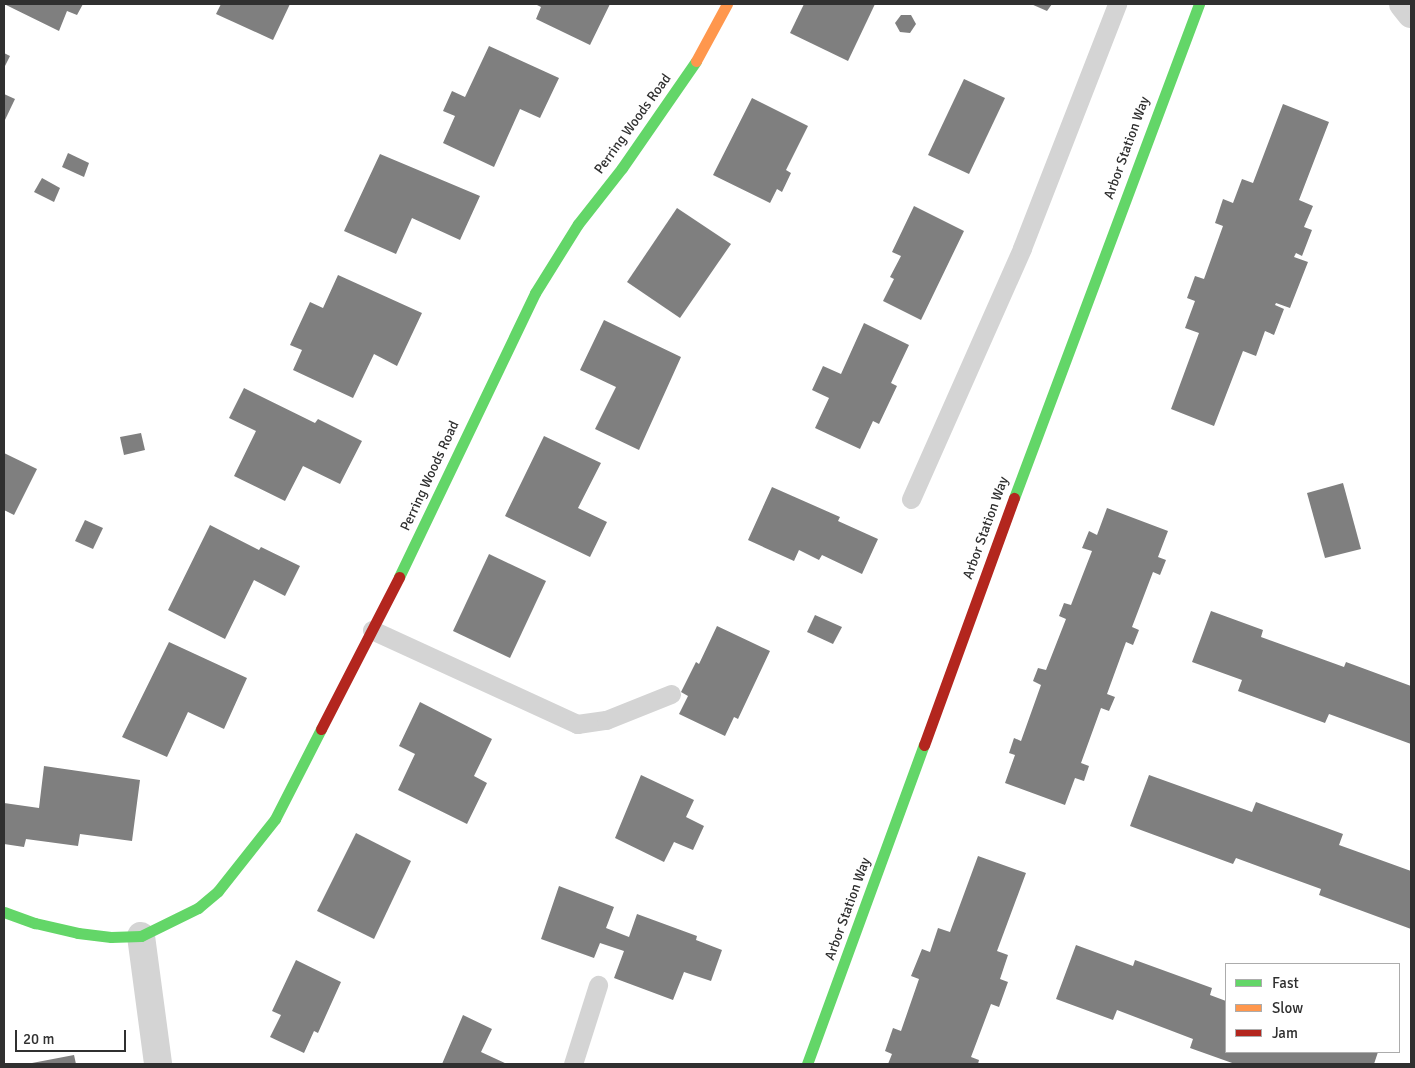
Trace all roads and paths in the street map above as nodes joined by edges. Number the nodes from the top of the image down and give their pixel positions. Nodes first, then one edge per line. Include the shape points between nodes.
1 (727, 4) edge
2 (1117, 4) edge
3 (1199, 4) edge
4 (1403, 4) edge
5 (1411, 14) edge
6 (912, 499) dead end
7 (372, 630) junction
8 (671, 694) dead end
9 (4, 912) edge
10 (141, 936) junction
11 (598, 985) dead end
12 (158, 1064) edge
13 (573, 1064) edge
14 (808, 1064) edge

1 - 7 street, Perring Woods Road via 701,54 622,168 578,224 535,293
2 - 6 lane via 1022,248
3 - 14 street, Arbor Station Way via 1030,453
4 - 5 street
7 - 8 lane via 577,724 606,720
7 - 10 street, Perring Woods Road via 274,819 218,891 198,908
9 - 10 street via 78,933
10 - 12 street
11 - 13 lane

